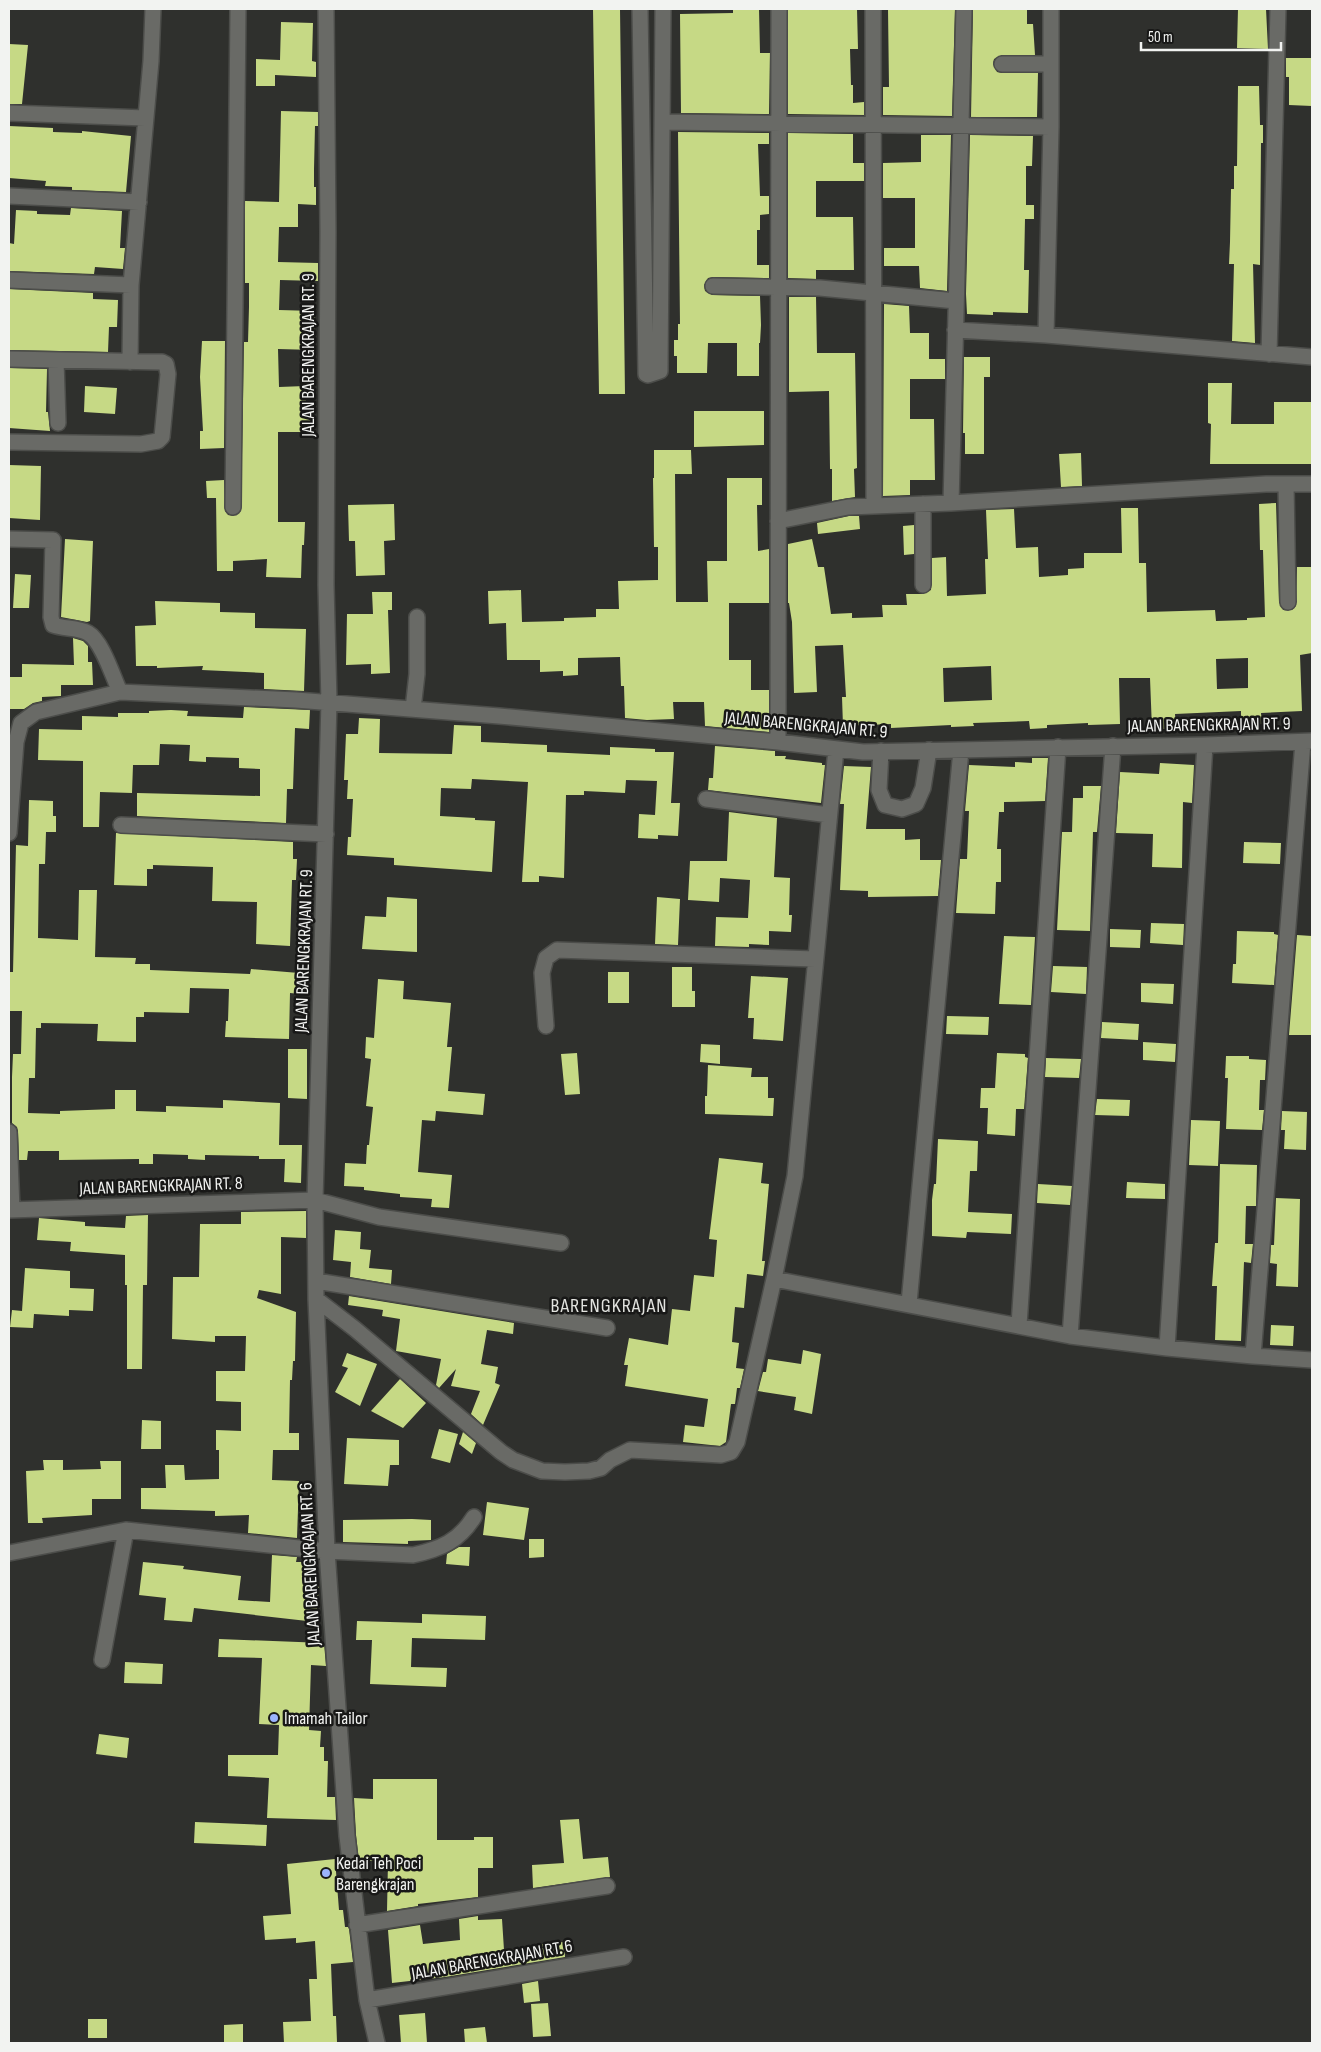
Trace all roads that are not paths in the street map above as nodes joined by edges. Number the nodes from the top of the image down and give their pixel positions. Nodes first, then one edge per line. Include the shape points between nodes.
1 (153, 9) edge
2 (238, 9) edge
3 (326, 9) edge
4 (640, 9) edge
5 (663, 9) edge
6 (779, 9) edge
7 (873, 9) edge
8 (964, 9) edge
9 (1051, 9) edge
10 (1278, 9) edge
11 (1002, 64) dead end
12 (1051, 64) junction
13 (9, 113) edge
14 (145, 118) junction
15 (662, 122) junction
16 (779, 122) junction
17 (873, 123) junction
18 (961, 125) junction
19 (1051, 127) junction
20 (642, 174) junction
21 (662, 174) junction
22 (9, 196) edge
23 (139, 202) junction
24 (9, 280) edge
25 (131, 285) junction
26 (713, 286) dead end
27 (778, 287) junction
28 (874, 293) junction
29 (956, 301) junction
30 (955, 330) junction
31 (1046, 335) junction
32 (1268, 354) junction
33 (1312, 357) edge
34 (9, 359) edge
35 (56, 360) junction
36 (130, 362) junction
37 (58, 423) dead end
38 (9, 442) edge
39 (1286, 484) junction
40 (1312, 484) edge
41 (951, 503) junction
42 (923, 504) junction
43 (874, 505) junction
44 (233, 507) dead end
45 (778, 521) junction
46 (9, 539) edge
47 (923, 585) dead end
48 (1288, 602) dead end
49 (418, 617) dead end
50 (120, 692) junction
51 (329, 702) junction
52 (413, 709) junction
53 (778, 742) junction
54 (1307, 742) edge
55 (1205, 745) junction
56 (1113, 746) junction
57 (1058, 747) junction
58 (836, 749) junction
59 (929, 750) junction
60 (961, 750) junction
61 (881, 751) junction
62 (706, 799) dead end
63 (829, 816) junction
64 (121, 825) dead end
65 (9, 833) edge
66 (326, 834) junction
67 (815, 959) junction
68 (546, 1026) dead end
69 (9, 1132) edge
70 (315, 1200) junction
71 (10, 1210) edge
72 (561, 1243) dead end
73 (774, 1278) junction
74 (316, 1281) junction
75 (316, 1299) junction
76 (909, 1303) junction
77 (1019, 1325) junction
78 (607, 1328) dead end
79 (1070, 1336) junction
80 (1167, 1348) junction
81 (1253, 1356) junction
82 (1312, 1360) edge
83 (474, 1518) dead end
84 (126, 1530) junction
85 (327, 1551) junction
86 (9, 1553) edge
87 (102, 1660) dead end
88 (607, 1886) dead end
89 (357, 1925) junction
90 (624, 1957) dead end
91 (367, 2000) junction
92 (377, 2043) edge

1 - 14 street
2 - 44 street
3 - 51 street, JALAN BARENGKRAJAN RT. 9
4 - 20 street
5 - 15 street
6 - 16 street
7 - 17 street
8 - 18 street
9 - 12 street
10 - 32 street
11 - 12 street
12 - 19 street
13 - 14 street
14 - 23 street
15 - 16 street
15 - 21 street
16 - 17 street
16 - 27 street
17 - 18 street
17 - 28 street
18 - 19 street
18 - 29 street
19 - 31 street
20 - 21 street
20 - 21 street via 648,375 660,371
22 - 23 street
23 - 25 street
24 - 25 street
25 - 36 street
26 - 27 street
27 - 28 street
27 - 45 street
28 - 29 street
28 - 43 street
29 - 30 street
30 - 31 street
30 - 41 street
31 - 32 street
32 - 33 street
34 - 35 street
35 - 36 street
35 - 37 street
36 - 38 street via 162,362 168,367 162,436 158,440 141,444
39 - 40 street
39 - 41 street
39 - 48 street
41 - 42 street
42 - 43 street
42 - 47 street
43 - 45 street via 830,509
45 - 53 street
46 - 50 street via 53,540 53,625 81,630 97,640
49 - 52 street
50 - 51 street, JALAN BARENGKRAJAN RT. 9
50 - 65 street, JALAN BARENGKRAJAN RT. 9 via 36,712 21,723 16,742
51 - 52 street, JALAN BARENGKRAJAN RT. 9
51 - 66 street, JALAN BARENGKRAJAN RT. 9
52 - 53 street, JALAN BARENGKRAJAN RT. 9
53 - 58 street, JALAN BARENGKRAJAN RT. 9
54 - 55 street, JALAN BARENGKRAJAN RT. 9
54 - 81 street
55 - 56 street, JALAN BARENGKRAJAN RT. 9
55 - 80 street
56 - 57 street, JALAN BARENGKRAJAN RT. 9
56 - 79 street
57 - 60 street, JALAN BARENGKRAJAN RT. 9
57 - 77 street
58 - 61 street, JALAN BARENGKRAJAN RT. 9
58 - 63 street
59 - 60 street, JALAN BARENGKRAJAN RT. 9
59 - 61 street, JALAN BARENGKRAJAN RT. 9
59 - 61 street via 923,788 916,804 902,809 885,805 879,790
60 - 76 street
62 - 63 street
63 - 67 street
64 - 66 street
66 - 70 street, JALAN BARENGKRAJAN RT. 9
67 - 68 street via 558,950 546,958 542,973
67 - 73 street via 795,1176
69 - 71 street
70 - 71 street, JALAN BARENGKRAJAN RT. 8
70 - 72 street, JALAN BARENGKRAJAN RT. 8 via 379,1217
70 - 74 street, JALAN BARENGKRAJAN RT. 6
73 - 75 street via 738,1442 731,1452 721,1455 630,1450 589,1471 542,1471 513,1460
73 - 76 street
74 - 75 street, JALAN BARENGKRAJAN RT. 6
74 - 78 street
75 - 85 street, JALAN BARENGKRAJAN RT. 6
76 - 77 street
77 - 79 street
79 - 80 street
80 - 81 street
81 - 82 street
83 - 85 street via 454,1541 413,1555
84 - 85 street
84 - 86 street
84 - 87 street
85 - 89 street, JALAN BARENGKRAJAN RT. 6 via 347,1836
88 - 89 street
89 - 91 street, JALAN BARENGKRAJAN RT. 6
90 - 91 street, JALAN BARENGKRAJAN RT. 6
91 - 92 street, JALAN BARENGKRAJAN RT. 6

